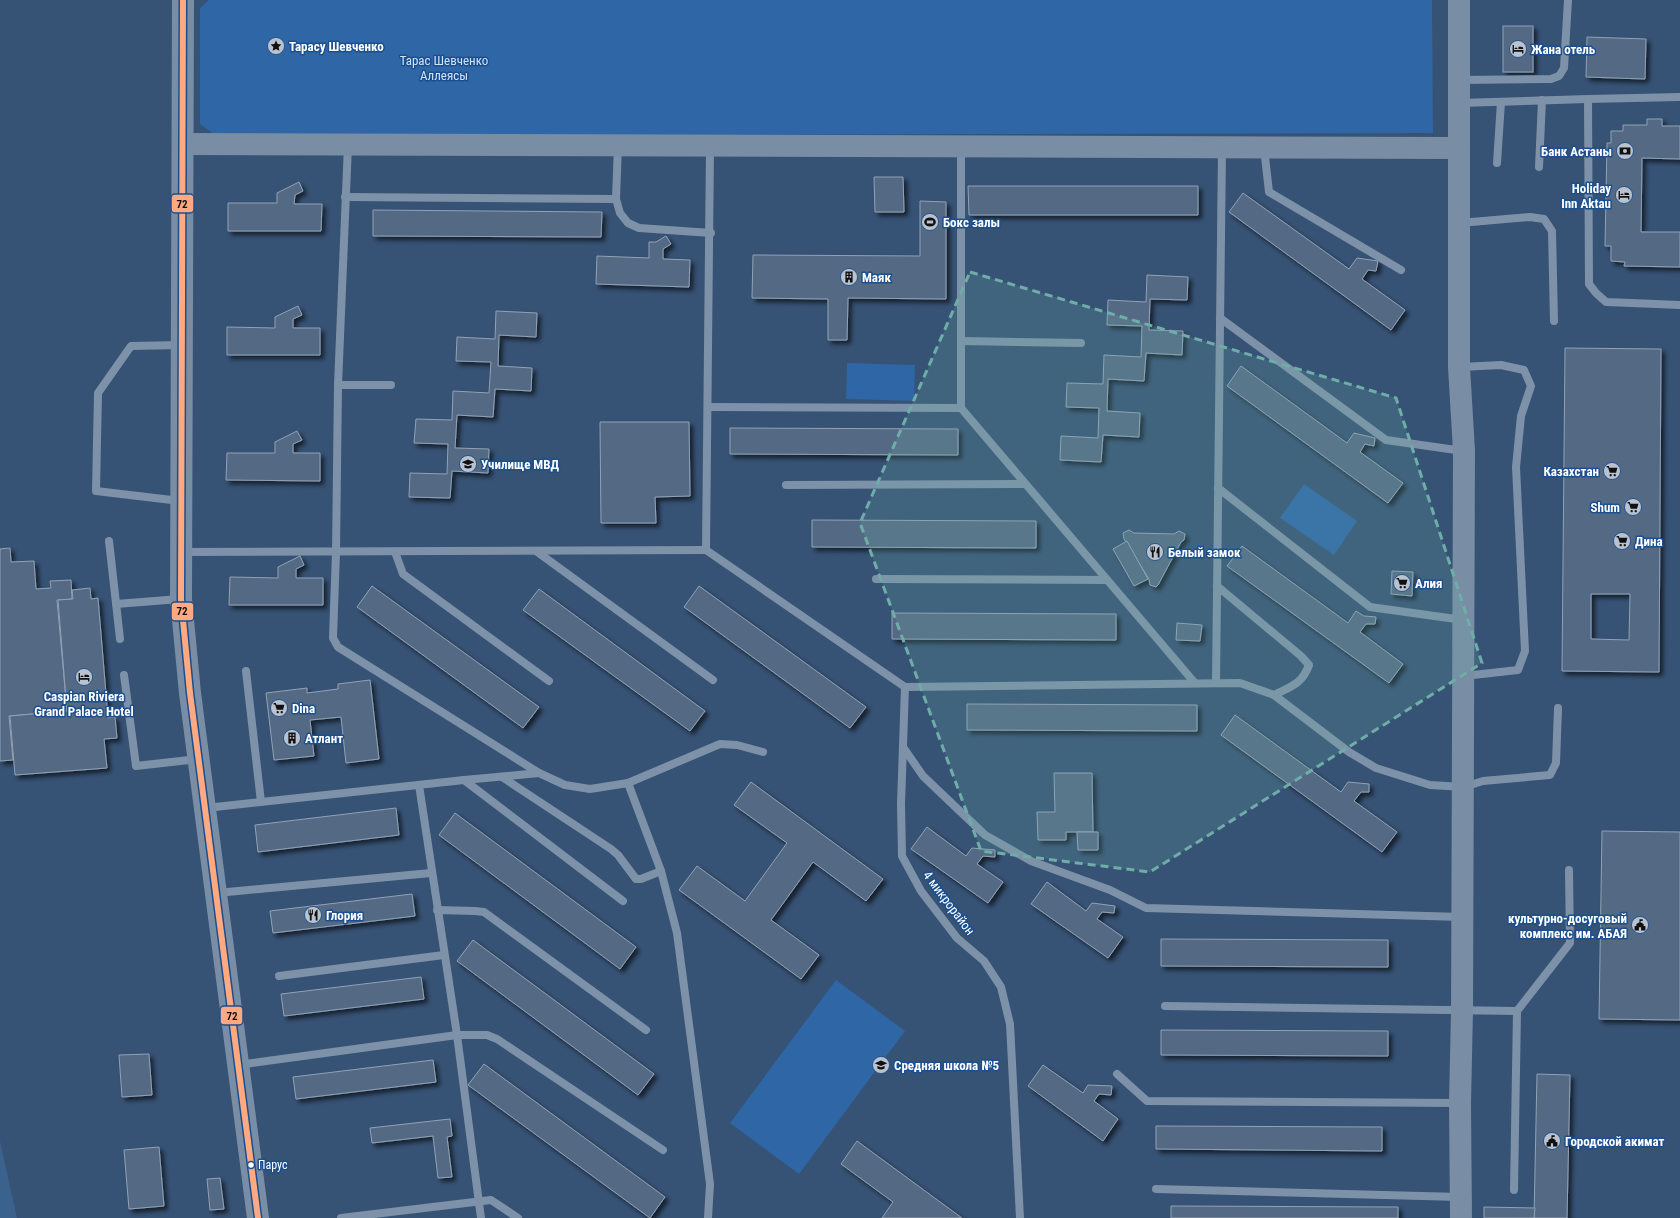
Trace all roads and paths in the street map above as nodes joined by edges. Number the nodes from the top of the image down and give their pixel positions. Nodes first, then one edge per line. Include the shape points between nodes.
1 (183, 0) edge
2 (1459, 0) edge
3 (1568, 0) edge
4 (1459, 80) junction
5 (1680, 98) edge
6 (1588, 99) junction
7 (1542, 100) junction
8 (1501, 102) junction
9 (1459, 103) junction
10 (183, 144) junction
11 (348, 145) junction
12 (618, 145) junction
13 (710, 146) junction
14 (961, 146) junction
15 (1222, 147) junction
16 (1264, 147) junction
17 (1459, 148) junction
18 (1497, 163) dead end
19 (1540, 166) dead end
20 (345, 197) junction
21 (616, 199) junction
22 (1459, 223) junction
23 (711, 233) junction
24 (1401, 270) dead end
25 (1680, 305) edge
26 (1220, 318) junction
27 (1554, 322) dead end
28 (962, 341) junction
29 (1081, 343) dead end
30 (182, 345) junction
31 (1459, 367) junction
32 (338, 385) junction
33 (391, 385) dead end
34 (708, 408) junction
35 (961, 408) junction
36 (1464, 451) junction
37 (1025, 484) junction
38 (786, 485) dead end
39 (1218, 488) junction
40 (182, 501) junction
41 (109, 540) dead end
42 (706, 550) junction
43 (536, 551) junction
44 (181, 552) junction
45 (336, 552) junction
46 (395, 552) junction
47 (876, 580) dead end
48 (1107, 580) junction
49 (1217, 586) junction
50 (181, 599) junction
51 (116, 604) junction
52 (1464, 620) junction
53 (120, 639) dead end
54 (246, 671) dead end
55 (124, 675) dead end
56 (1463, 676) junction
57 (713, 680) dead end
58 (549, 681) dead end
59 (1194, 682) junction
60 (1216, 683) junction
61 (905, 687) junction
62 (1274, 695) junction
63 (1558, 708) dead end
64 (903, 747) junction
65 (763, 752) dead end
66 (198, 759) junction
67 (539, 773) junction
68 (502, 777) junction
69 (464, 780) junction
70 (628, 783) junction
71 (419, 785) junction
72 (1464, 787) junction
73 (261, 802) junction
74 (205, 808) junction
75 (1568, 870) dead end
76 (661, 871) junction
77 (432, 873) junction
78 (216, 893) junction
79 (623, 901) dead end
80 (438, 910) junction
81 (1462, 917) junction
82 (444, 955) junction
83 (279, 976) dead end
84 (1165, 1006) dead end
85 (1462, 1011) junction
86 (1517, 1011) junction
87 (646, 1030) dead end
88 (457, 1035) junction
89 (238, 1065) junction
90 (1117, 1074) dead end
91 (1460, 1103) junction
92 (663, 1150) dead end
93 (1156, 1189) dead end
94 (1514, 1190) dead end
95 (479, 1201) junction
96 (1461, 1207) edge
97 (258, 1218) edge
98 (341, 1218) edge
99 (481, 1218) edge
100 (518, 1218) edge
101 (708, 1218) edge
102 (1020, 1218) edge

1 - 10 street
2 - 4 street
3 - 4 lane via 1564,68 1559,76 1551,80
4 - 9 street
5 - 6 lane
6 - 7 lane
6 - 25 lane via 1589,284 1606,302
7 - 8 lane
7 - 19 lane
8 - 9 lane
8 - 18 lane
9 - 17 street
10 - 11 street
10 - 30 street
11 - 12 street
11 - 20 lane
12 - 13 street
12 - 21 lane
13 - 14 street
13 - 23 lane
14 - 15 street
14 - 28 lane
15 - 16 street
15 - 26 lane
16 - 17 street
16 - 24 lane via 1269,192
17 - 22 street
20 - 21 lane
20 - 32 lane
21 - 23 lane via 620,213 628,223 639,228
22 - 27 lane via 1530,217 1544,219 1552,231
22 - 31 street
23 - 34 lane
26 - 36 lane via 1386,440
26 - 39 lane
28 - 29 lane
28 - 35 lane
30 - 40 street
30 - 40 lane via 131,346 98,393 96,491
31 - 36 street
31 - 56 lane via 1501,365 1524,370 1531,386 1521,416 1516,467 1524,652 1518,670
32 - 33 lane
32 - 45 lane
34 - 35 lane
34 - 42 lane
35 - 37 lane
36 - 52 street
37 - 38 lane
37 - 48 lane
39 - 49 lane
39 - 52 lane via 1370,607
40 - 44 street
41 - 51 lane
42 - 43 lane
42 - 61 lane
43 - 46 lane
43 - 57 lane
44 - 45 lane
44 - 50 street
45 - 46 lane
45 - 67 lane via 333,638 338,647
46 - 58 lane via 403,574
47 - 48 lane
48 - 59 lane
49 - 60 lane
49 - 62 lane via 1309,665 1299,683
50 - 51 lane
50 - 66 street
51 - 53 lane
52 - 56 street
54 - 73 lane
55 - 66 lane via 136,766
56 - 72 street
59 - 60 lane
59 - 61 lane
60 - 62 lane via 1240,683
61 - 64 lane, 4 микрорайон
62 - 72 lane via 1349,752 1376,768 1430,785
63 - 72 lane via 1556,763 1550,775 1483,781
64 - 81 lane via 923,776 985,835 1031,861 1110,890 1146,908
64 - 102 lane, 4 микрорайон via 902,856 926,897 957,938 984,961 1001,987 1010,1024
65 - 70 lane via 737,745 720,744
66 - 74 street
67 - 68 lane
67 - 70 lane via 564,785 590,789
68 - 69 lane
68 - 76 lane via 611,849 636,879
69 - 71 lane
69 - 79 lane
70 - 76 lane
71 - 73 lane
71 - 77 lane
72 - 81 street
73 - 74 lane
74 - 78 street
75 - 86 lane via 1570,943
76 - 101 lane via 676,933 696,1075 710,1184
77 - 78 lane
77 - 80 lane
78 - 89 street
80 - 82 lane
80 - 87 lane via 484,912
81 - 85 street
82 - 83 lane
82 - 88 lane
84 - 85 lane
85 - 86 lane
85 - 91 street
86 - 94 lane
88 - 89 lane
88 - 92 lane via 487,1035 497,1039
88 - 95 lane
89 - 97 street
90 - 91 lane via 1147,1101
91 - 96 street
93 - 96 lane
95 - 98 lane
95 - 99 lane
95 - 100 lane via 491,1200

